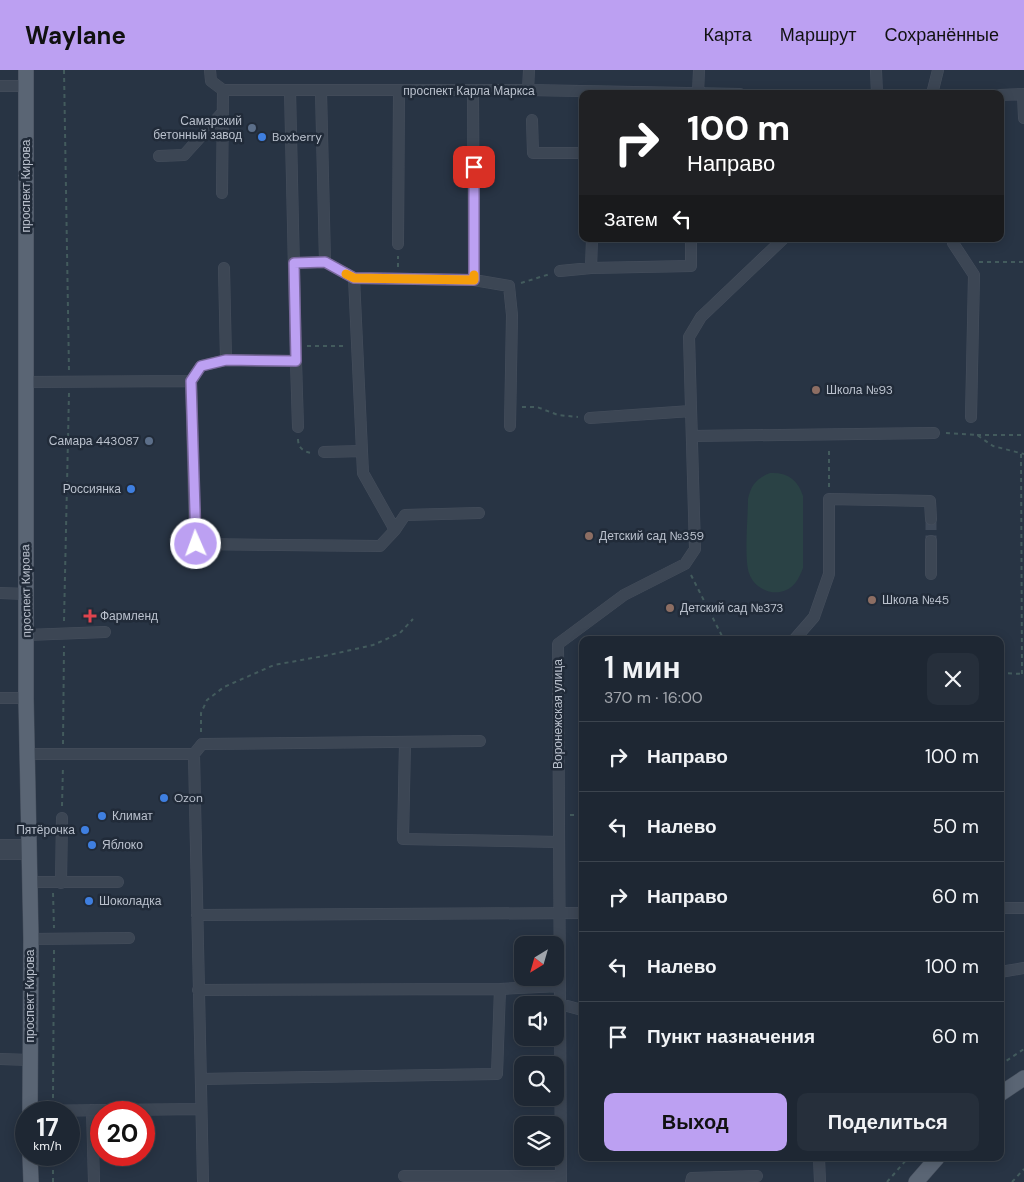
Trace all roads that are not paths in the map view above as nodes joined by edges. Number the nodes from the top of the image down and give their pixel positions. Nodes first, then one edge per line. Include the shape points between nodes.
1 (26, 70) edge
2 (210, 70) edge
3 (529, 70) edge
4 (699, 70) edge
5 (876, 70) edge
6 (938, 70) edge
7 (0, 86) edge
8 (26, 86) junction
9 (223, 90) junction
10 (290, 90) junction
11 (399, 90) junction
12 (528, 90) junction
13 (698, 90) edge
14 (877, 90) edge
15 (933, 90) edge
16 (322, 91) junction
17 (473, 91) junction
18 (579, 91) edge
19 (1024, 94) edge
20 (1004, 95) edge
21 (223, 112) junction
22 (1024, 118) edge
23 (532, 120) dead end
24 (579, 153) edge
25 (159, 156) dead end
26 (222, 193) dead end
27 (592, 242) edge
28 (691, 242) edge
29 (780, 242) edge
30 (953, 242) edge
31 (398, 244) road end
32 (325, 262) junction
33 (294, 263) junction
34 (224, 268) dead end
35 (591, 268) junction
36 (560, 271) road end
37 (354, 278) junction
38 (474, 280) junction
39 (226, 360) junction
40 (296, 361) junction
41 (191, 381) junction
42 (27, 382) junction
43 (691, 411) junction
44 (971, 417) dead end
45 (590, 418) road end
46 (298, 426) road end
47 (510, 426) dead end
48 (934, 433) dead end
49 (692, 436) junction
50 (362, 451) junction
51 (324, 452) road end
52 (479, 512) dead end
53 (931, 519) tunnel mouth
54 (395, 530) junction
55 (931, 542) tunnel mouth
56 (930, 574) dead end
57 (0, 593) edge
58 (27, 594) junction
59 (105, 632) dead end
60 (27, 634) junction
61 (797, 636) edge
62 (0, 698) edge
63 (26, 698) junction
64 (480, 741) dead end
65 (406, 743) junction
66 (27, 754) junction
67 (194, 754) junction
68 (62, 818) road end
69 (559, 842) junction
70 (0, 845) edge
71 (28, 849) junction
72 (0, 854) edge
73 (29, 882) junction
74 (118, 882) dead end
75 (57, 883) junction
76 (1004, 908) edge
77 (1024, 908) edge
78 (579, 913) edge
79 (560, 914) junction
80 (197, 915) junction
81 (560, 936) edge
82 (129, 938) dead end
83 (30, 939) junction
84 (1024, 968) edge
85 (1004, 971) edge
86 (560, 986) joint
87 (500, 989) junction
88 (198, 990) junction
89 (560, 996) edge
90 (564, 1005) edge
91 (579, 1009) edge
92 (560, 1046) edge
93 (0, 1059) edge
94 (30, 1060) junction
95 (1024, 1078) edge
96 (201, 1079) junction
97 (1004, 1091) edge
98 (30, 1101) edge
99 (200, 1108) junction
100 (155, 1109) edge
101 (819, 1161) edge
102 (934, 1161) edge
103 (30, 1166) edge
104 (94, 1166) edge
105 (404, 1176) dead end
106 (757, 1176) dead end
107 (561, 1179) edge
108 (31, 1182) edge
109 (94, 1182) edge
110 (203, 1182) edge
111 (691, 1182) edge
112 (820, 1182) edge
113 (916, 1182) edge

1 - 8 main road, проспект Кирова
2 - 9 street via 211,81
3 - 12 street
4 - 13 street
5 - 14 street
6 - 15 street
7 - 8 street
8 - 42 main road, проспект Кирова
9 - 10 street, проспект Карла Маркса
9 - 21 street
10 - 16 street, проспект Карла Маркса
10 - 33 street
11 - 16 street, проспект Карла Маркса
11 - 17 street, проспект Карла Маркса
11 - 31 street
12 - 17 street, проспект Карла Маркса
12 - 18 street, проспект Карла Маркса
16 - 32 street
17 - 38 street
19 - 20 street
19 - 22 street
21 - 25 street via 184,155
21 - 26 street
23 - 24 street via 533,153
27 - 35 street
28 - 35 street via 691,266
29 - 43 street via 701,316 689,337
30 - 44 street via 974,275
32 - 33 street
32 - 37 street
33 - 40 street
34 - 39 street
35 - 36 street
37 - 38 street
37 - 50 street
38 - 47 street via 509,286 512,315
39 - 40 street
39 - 41 street via 201,366
40 - 46 street
41 - 42 street
41 - 54 street via 196,544 380,546
42 - 58 main road, проспект Кирова
43 - 45 street
43 - 49 street
48 - 49 street
49 - 69 street, Воронежская улица via 695,549 685,564 624,595 558,644
50 - 51 street
50 - 54 street via 363,473
52 - 54 street via 405,514
53 - 61 street via 930,501 829,500 829,574 814,617
55 - 56 street
57 - 58 street
58 - 60 main road, проспект Кирова
59 - 60 street
60 - 63 main road, проспект Кирова
62 - 63 street
63 - 66 main road, проспект Кирова
64 - 65 street
65 - 67 street via 202,744
65 - 69 street via 403,839
66 - 67 street
66 - 71 main road, проспект Кирова
67 - 80 street
68 - 75 street
69 - 79 street, Воронежская улица
70 - 71 street
71 - 72 street
71 - 73 main road, проспект Кирова
73 - 75 street
73 - 83 main road, проспект Кирова
74 - 75 street
76 - 77 street
78 - 79 street
79 - 80 street
79 - 81 street, Воронежская улица
80 - 88 street
82 - 83 street
83 - 94 main road, проспект Кирова
84 - 85 street
86 - 87 street
86 - 89 street, Воронежская улица
87 - 88 street
87 - 96 street via 496,1074
88 - 96 street
90 - 91 street
92 - 107 street, Воронежская улица
93 - 94 street
94 - 98 main road, проспект Кирова
95 - 97 main road
96 - 99 street
99 - 100 street
99 - 110 street
101 - 112 street
102 - 113 main road
103 - 108 main road
104 - 109 street
105 - 107 street
106 - 111 street via 692,1178

